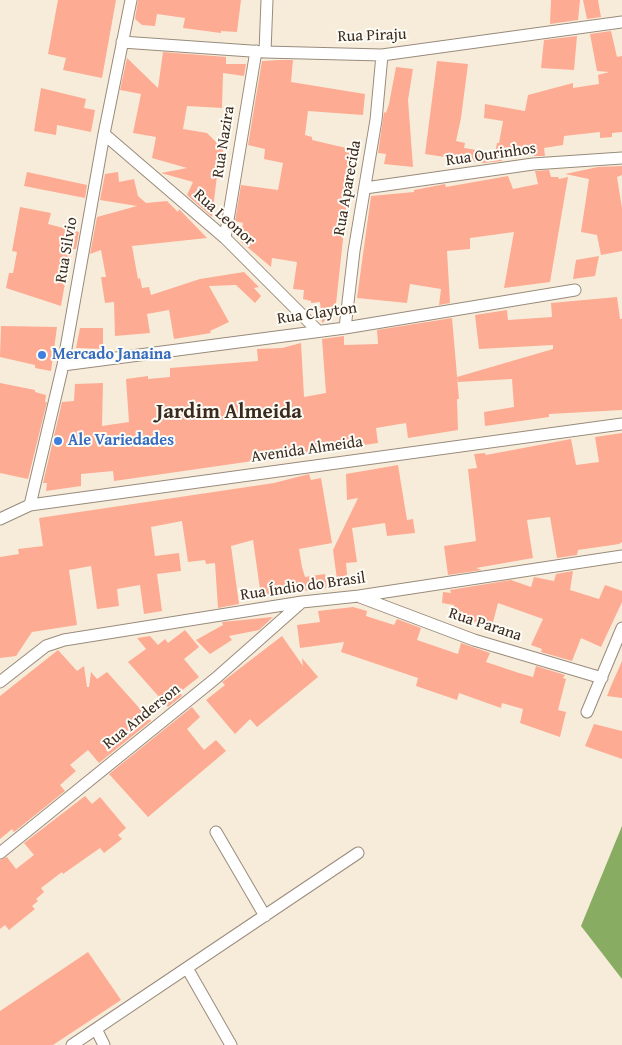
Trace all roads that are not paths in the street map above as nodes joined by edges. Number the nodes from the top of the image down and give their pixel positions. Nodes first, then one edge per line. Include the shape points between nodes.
1 (132, 0) edge
2 (267, 0) edge
3 (622, 22) edge
4 (122, 42) junction
5 (260, 51) junction
6 (382, 55) junction
7 (104, 134) junction
8 (622, 158) edge
9 (365, 188) junction
10 (225, 238) junction
11 (575, 290) dead end
12 (345, 328) junction
13 (318, 331) junction
14 (63, 365) junction
15 (622, 424) edge
16 (30, 505) junction
17 (0, 519) edge
18 (622, 556) edge
19 (359, 596) junction
20 (302, 602) junction
21 (622, 628) edge
22 (602, 678) junction
23 (0, 682) edge
24 (587, 712) dead end
25 (216, 832) dead end
26 (0, 853) edge
27 (358, 853) dead end
28 (265, 916) junction
29 (187, 968) junction
30 (96, 1029) junction
31 (72, 1045) edge
32 (104, 1045) edge
33 (230, 1045) edge

1 - 4 street, Rua Silvio
2 - 5 street, Rua Nazira
3 - 6 street, Rua Piraju
4 - 5 street, Rua Piraju
4 - 7 street, Rua Silvio
5 - 6 street, Rua Piraju
5 - 10 street, Rua Nazira
6 - 9 street, Rua Aparecida
7 - 10 street, Rua Leonor
7 - 14 street, Rua Silvio
8 - 9 street, Rua Ourinhos via 533,164
9 - 12 street, Rua Aparecida
10 - 13 street, Rua Leonor
11 - 12 street, Rua Clayton
12 - 13 street, Rua Clayton
13 - 14 street, Rua Clayton
14 - 16 street, Rua Silvio
15 - 16 street, Avenida Almeida
16 - 17 street, Avenida Almeida
18 - 19 street, Rua Índio do Brasil
19 - 20 street, Rua Índio do Brasil
19 - 22 street, Rua Parana via 474,640
20 - 23 street, Rua Índio do Brasil via 64,640 46,646
20 - 26 street, Rua Anderson via 208,684
21 - 22 street
22 - 24 street
25 - 28 street
27 - 28 street
28 - 29 street
29 - 30 street
29 - 33 street
30 - 31 street
30 - 32 street

